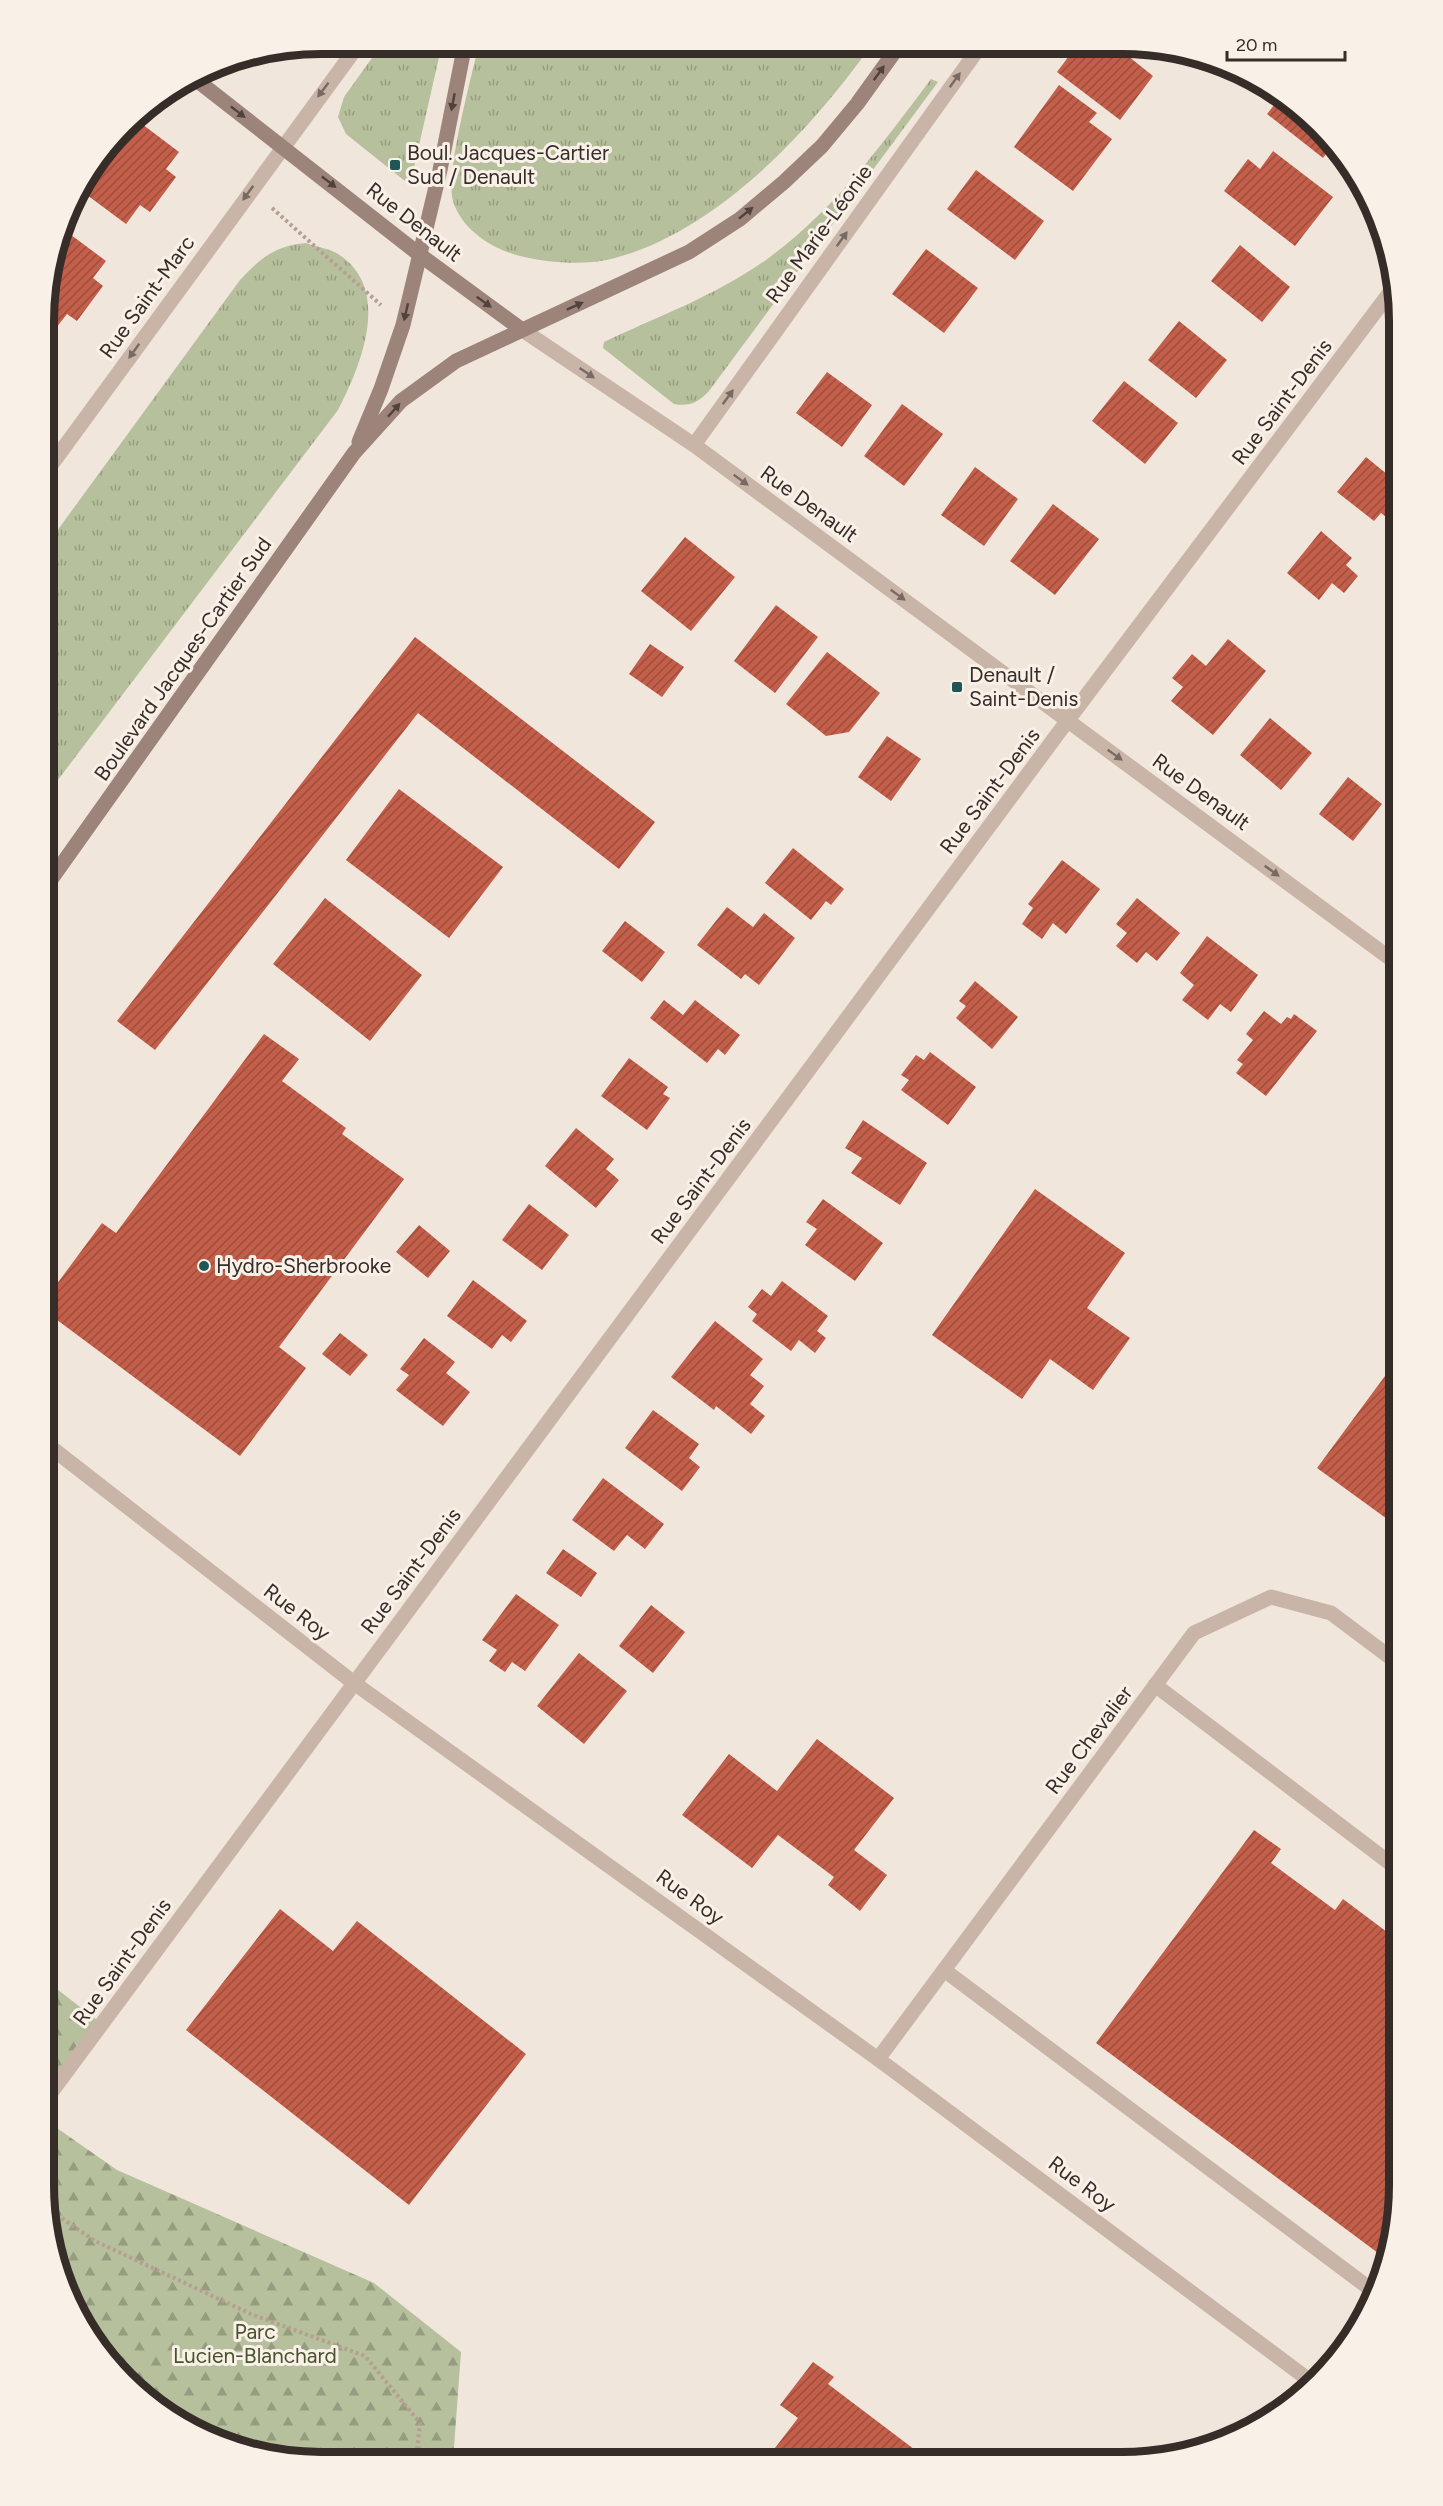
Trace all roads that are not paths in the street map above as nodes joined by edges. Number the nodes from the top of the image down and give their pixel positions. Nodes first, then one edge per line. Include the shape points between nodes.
1 (352, 54) edge
2 (463, 54) edge
3 (893, 54) edge
4 (975, 54) edge
5 (201, 83) edge
6 (283, 146) junction
7 (420, 255) junction
8 (1388, 297) edge
9 (521, 329) junction
10 (694, 445) junction
11 (354, 453) junction
12 (54, 461) edge
13 (1068, 720) junction
14 (54, 875) edge
15 (1389, 958) edge
16 (54, 1450) edge
17 (1389, 1657) edge
18 (354, 1683) junction
19 (1155, 1685) junction
20 (1389, 1862) edge
21 (944, 1970) junction
22 (878, 2058) junction
23 (54, 2088) edge
24 (1369, 2288) edge
25 (1307, 2378) edge

1 -> 6 street, Rue Saint-Marc
2 -> 7 main road, Boulevard Jacques-Cartier Sud
9 -> 3 main road via 689,252 740,219 822,146
10 -> 4 street, Rue Marie-Léonie
5 -> 6 main road, Rue Denault
6 -> 7 main road, Rue Denault
6 -> 12 street, Rue Saint-Marc
7 -> 9 main road, Rue Denault
7 -> 11 main road, Boulevard Jacques-Cartier Sud via 403,325
8 - 13 street, Rue Saint-Denis
9 -> 10 street, Rue Denault
11 -> 9 main road, Boulevard Jacques-Cartier Sud via 402,402 456,361
10 -> 13 street, Rue Denault
11 - 14 main road, Boulevard Jacques-Cartier Sud
13 -> 15 street, Rue Denault
13 - 18 street, Rue Saint-Denis
16 - 18 street, Rue Roy
17 - 19 street, Rue Chevalier via 1331,1613 1271,1597 1194,1633
18 - 22 street, Rue Roy
18 - 23 street, Rue Saint-Denis
19 - 20 street
19 - 21 street, Rue Chevalier
21 - 22 street, Rue Chevalier
21 - 24 street
22 - 25 street, Rue Roy

